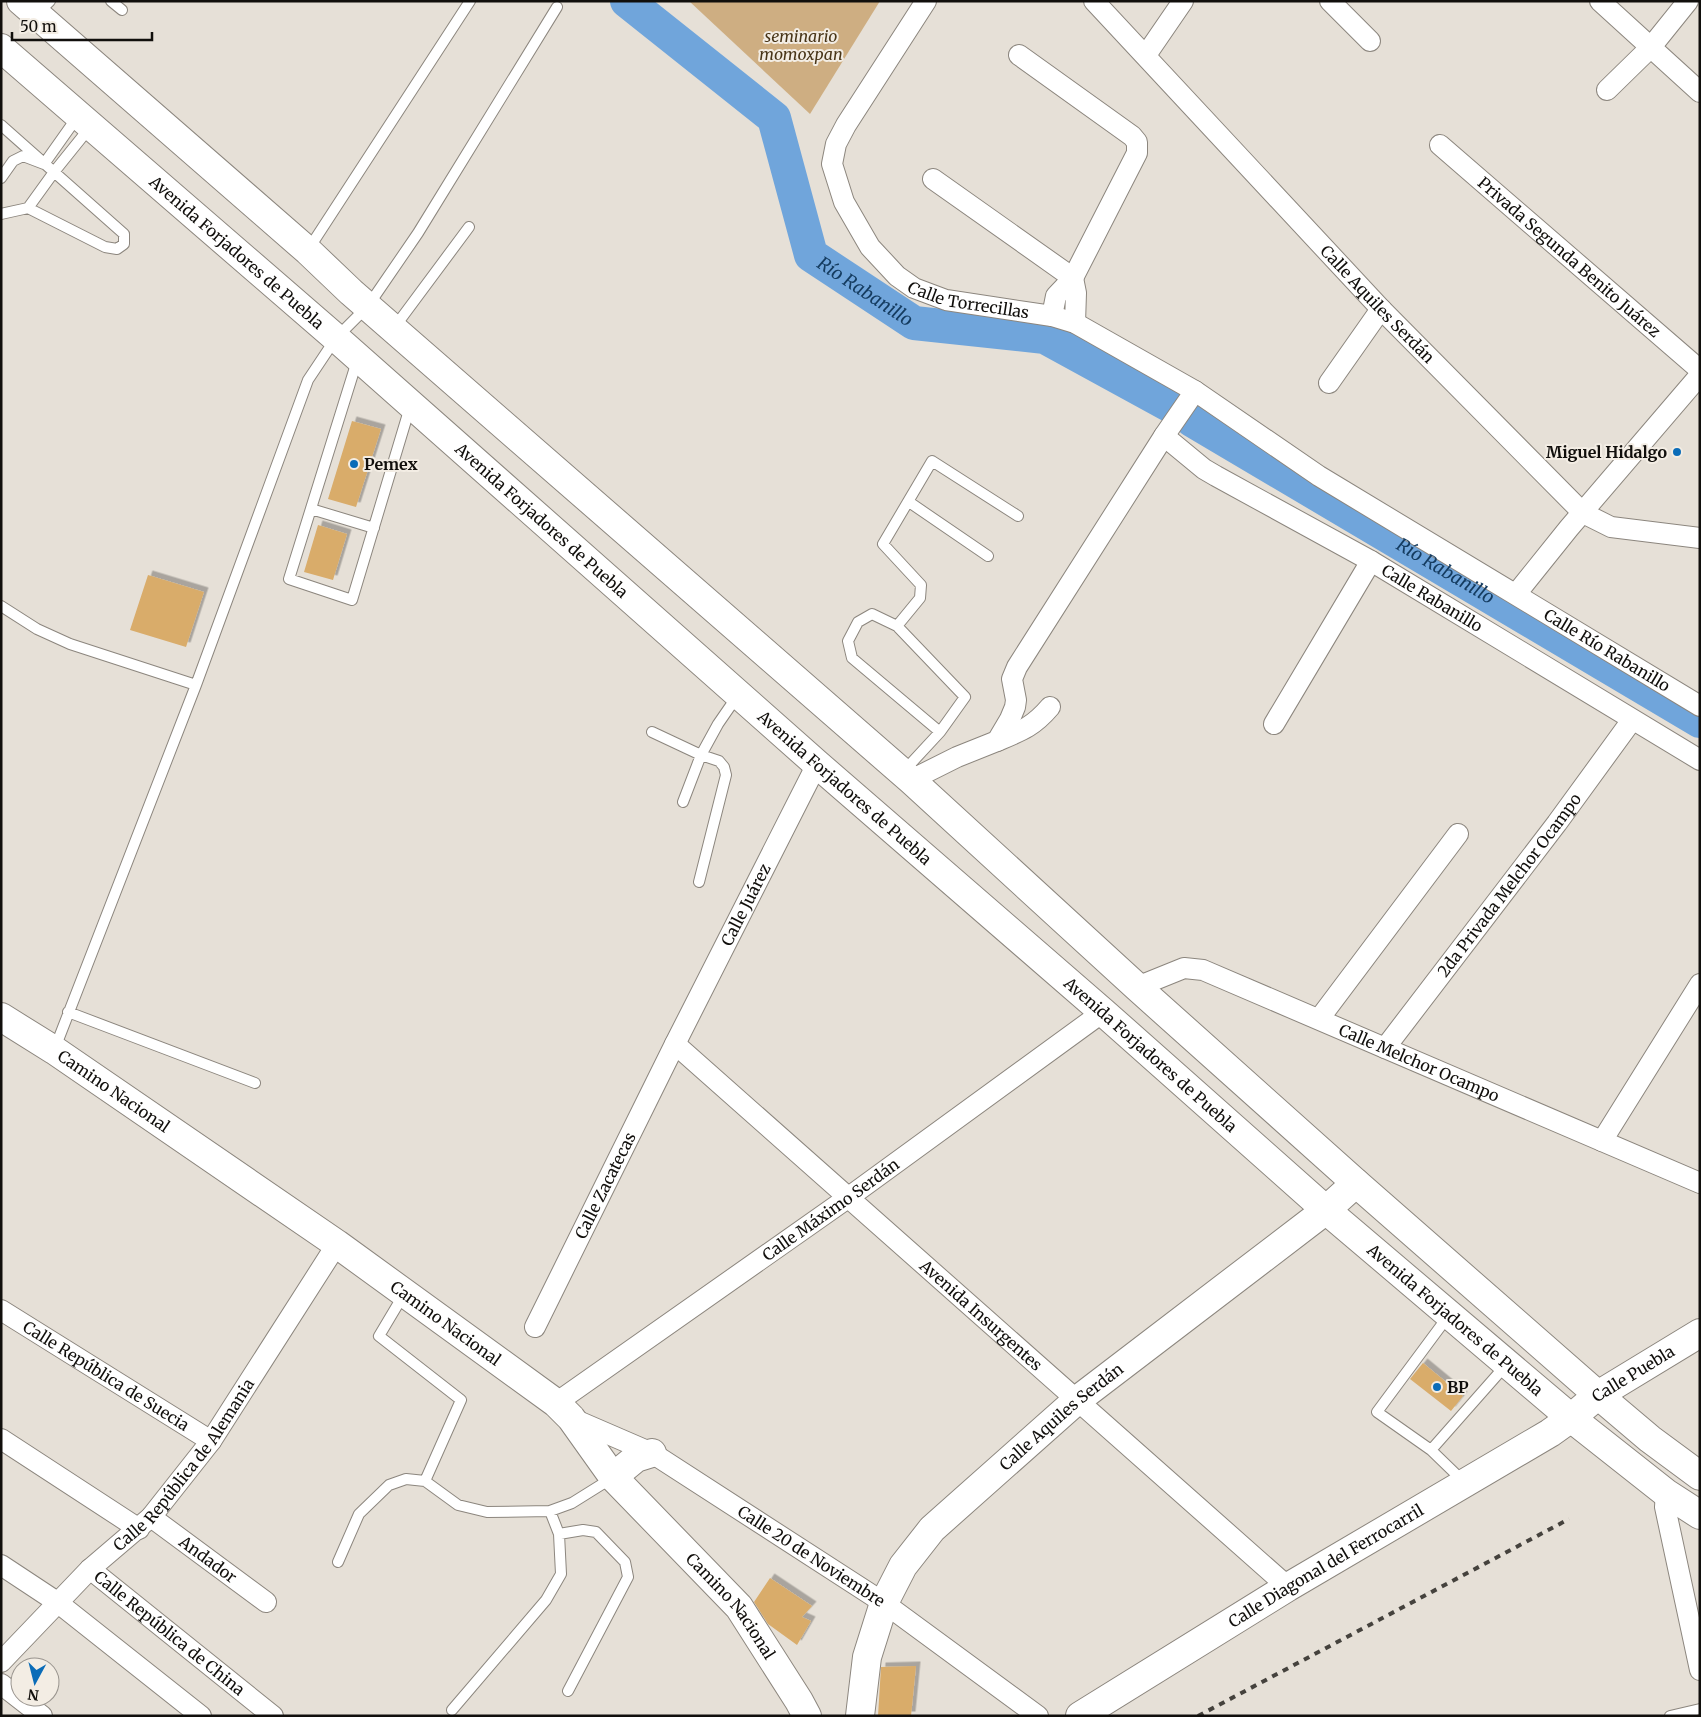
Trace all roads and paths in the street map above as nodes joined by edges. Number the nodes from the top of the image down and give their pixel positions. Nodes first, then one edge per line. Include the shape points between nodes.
1 (111, 1) edge
2 (470, 1) edge
3 (926, 1) edge
4 (1094, 1) edge
5 (1183, 1) edge
6 (1330, 1) edge
7 (1600, 1) edge
8 (1688, 1) edge
9 (36, 6) edge
10 (557, 7) dead end
11 (122, 10) dead end
12 (1370, 41) dead end
13 (1651, 47) junction
14 (1, 48) edge
15 (1019, 55) dead end
16 (1146, 55) junction
17 (1607, 90) dead end
18 (1700, 92) edge
19 (85, 120) junction
20 (1, 125) edge
21 (1440, 145) dead end
22 (44, 164) junction
23 (54, 172) junction
24 (1, 178) edge
25 (933, 179) dead end
26 (28, 208) junction
27 (1, 214) edge
28 (470, 227) dead end
29 (308, 251) junction
30 (1073, 278) junction
31 (368, 306) junction
32 (1381, 309) junction
33 (1052, 316) junction
34 (1075, 323) junction
35 (393, 328) junction
36 (336, 338) junction
37 (358, 358) junction
38 (1700, 370) edge
39 (1700, 375) edge
40 (1329, 383) dead end
41 (1195, 391) junction
42 (411, 404) junction
43 (1164, 436) junction
44 (1319, 476) joint
45 (909, 502) junction
46 (310, 509) junction
47 (1583, 513) junction
48 (1018, 516) dead end
49 (374, 528) junction
50 (1700, 538) edge
51 (988, 556) dead end
52 (1371, 561) junction
53 (1516, 594) junction
54 (1, 606) edge
55 (897, 626) junction
56 (196, 685) junction
57 (738, 694) junction
58 (1700, 706) edge
59 (1050, 707) dead end
60 (1632, 720) junction
61 (1274, 724) dead end
62 (652, 732) dead end
63 (940, 732) junction
64 (997, 741) junction
65 (700, 755) junction
66 (1700, 760) edge
67 (817, 764) junction
68 (907, 777) junction
69 (684, 802) dead end
70 (1458, 834) dead end
71 (699, 882) dead end
72 (1700, 984) edge
73 (1137, 987) junction
74 (68, 1012) junction
75 (1103, 1012) junction
76 (1319, 1019) junction
77 (4, 1022) edge
78 (675, 1044) junction
79 (1385, 1048) junction
80 (54, 1050) junction
81 (255, 1083) dead end
82 (1602, 1141) junction
83 (1356, 1183) junction
84 (1700, 1183) edge
85 (849, 1197) junction
86 (1326, 1210) junction
87 (337, 1244) junction
88 (404, 1293) junction
89 (1, 1310) edge
90 (1449, 1315) junction
91 (535, 1327) dead end
92 (1700, 1332) edge
93 (1507, 1364) junction
94 (1598, 1394) junction
95 (1076, 1401) junction
96 (563, 1410) junction
97 (1571, 1418) junction
98 (1, 1438) edge
99 (211, 1441) junction
100 (1430, 1450) junction
101 (652, 1453) junction
102 (1700, 1476) edge
103 (613, 1477) junction
104 (425, 1481) junction
105 (1465, 1483) junction
106 (1666, 1493) junction
107 (550, 1511) junction
108 (1700, 1515) edge
109 (145, 1523) junction
110 (559, 1534) junction
111 (338, 1562) dead end
112 (1, 1565) edge
113 (90, 1569) junction
114 (1288, 1587) junction
115 (57, 1602) junction
116 (266, 1602) dead end
117 (884, 1603) junction
118 (1695, 1628) edge
119 (1, 1662) edge
120 (1700, 1670) edge
121 (1, 1684) edge
122 (568, 1691) dead end
123 (1700, 1709) edge
124 (452, 1710) dead end
125 (42, 1716) edge
126 (201, 1716) edge
127 (273, 1716) edge
128 (807, 1716) edge
129 (860, 1716) edge
130 (1038, 1716) edge
131 (1080, 1716) edge
132 (1670, 1716) edge

1 - 11 lane
2 - 29 lane
3 - 33 street, Calle Torrecillas via 836,144 832,164 844,202 870,247 897,276 914,288 946,300
4 - 16 street, Calle Aquiles Serdán
5 - 16 street
6 - 12 street
7 - 13 street
8 - 13 street
9 - 29 main road
10 - 31 lane via 418,233
13 - 17 street
13 - 18 street
14 - 19 main road, Avenida Forjadores de Puebla
15 - 30 street via 1137,142 1138,153
16 - 32 street, Calle Aquiles Serdán
19 - 22 lane
19 - 23 lane
19 - 36 main road, Avenida Forjadores de Puebla
20 - 22 lane
21 - 38 street, Privada Segunda Benito Juárez
22 - 23 lane
22 - 24 lane via 23,156 13,162
23 - 26 lane
23 - 26 lane via 124,234 124,244 118,249 105,247
25 - 30 street
26 - 27 lane
28 - 35 lane
29 - 31 main road
30 - 33 street via 1056,296
30 - 34 street
31 - 35 main road
31 - 36 lane
32 - 40 street
32 - 47 street, Calle Aquiles Serdán
33 - 34 street, Calle Torrecillas
34 - 41 street, Calle Torrecillas
35 - 68 main road
36 - 37 main road, Avenida Forjadores de Puebla
36 - 56 lane via 308,380
37 - 42 main road, Avenida Forjadores de Puebla
37 - 46 lane
39 - 47 street
41 - 43 street
41 - 44 street, Calle Torrecillas
42 - 49 lane
42 - 57 main road, Avenida Forjadores de Puebla
43 - 52 street, Calle Rabanillo via 1216,476
43 - 64 street via 1017,667 1012,678 1016,700 1010,719
44 - 53 street, Calle Río Rabanillo
45 - 48 lane via 932,461
45 - 51 lane
45 - 55 lane via 883,544 921,585 920,598
46 - 49 lane
46 - 49 lane via 289,579 352,600
47 - 50 street, Calle Aquiles Serdán via 1611,527
47 - 53 street
52 - 60 street, Calle Rabanillo
52 - 61 street
53 - 58 street, Calle Río Rabanillo
54 - 56 lane via 37,629 70,644
55 - 63 lane via 966,697
55 - 63 lane via 872,614 858,622 848,641 852,658
56 - 74 lane
57 - 65 lane
57 - 67 main road, Avenida Forjadores de Puebla
59 - 64 street via 1029,727
60 - 66 street, Calle Rabanillo
60 - 79 street, 2da Privada Melchor Ocampo
62 - 65 lane
63 - 68 lane
64 - 68 street
65 - 69 lane
65 - 71 lane via 719,761 726,775
67 - 75 main road, Avenida Forjadores de Puebla
67 - 78 street, Calle Juárez
68 - 73 main road
70 - 76 street
72 - 82 street
73 - 76 street, Calle Melchor Ocampo via 1184,968 1194,968
73 - 83 main road
74 - 80 lane
74 - 81 lane
75 - 85 street, Calle Máximo Serdán
75 - 86 main road, Avenida Forjadores de Puebla
76 - 79 street, Calle Melchor Ocampo
77 - 80 main road, Camino Nacional
78 - 85 street, Avenida Insurgentes
78 - 91 street, Calle Zacatecas
79 - 82 street, Calle Melchor Ocampo
80 - 87 main road, Camino Nacional
82 - 84 street, Calle Melchor Ocampo
83 - 86 main road, Calle Aquiles Serdán
83 - 94 main road
85 - 95 street, Avenida Insurgentes
85 - 96 street, Calle Máximo Serdán
86 - 90 main road, Avenida Forjadores de Puebla
86 - 95 main road, Calle Aquiles Serdán
87 - 88 main road, Camino Nacional
87 - 99 street, Calle República de Alemania
88 - 96 main road, Camino Nacional
88 - 104 lane via 379,1336 461,1400
89 - 99 street, Calle República de Suecia
90 - 93 main road, Avenida Forjadores de Puebla
90 - 100 lane via 1376,1412
92 - 94 main road, Calle Puebla
93 - 97 main road, Avenida Forjadores de Puebla
93 - 100 lane
94 - 97 main road, Calle Puebla
94 - 102 main road
95 - 114 street, Avenida Insurgentes
95 - 117 main road, Calle Aquiles Serdán via 932,1529 903,1566
96 - 101 street, Calle 20 de Noviembre
96 - 103 main road, Camino Nacional
97 - 105 main road, Calle Diagonal del Ferrocarril
97 - 106 main road, Avenida Forjadores de Puebla
98 - 109 street, Andador
99 - 109 street, Calle República de Alemania
100 - 105 lane
101 - 103 main road via 636,1458
101 - 117 street, Calle 20 de Noviembre
103 - 107 lane via 572,1503
103 - 128 main road, Camino Nacional via 739,1607
104 - 107 lane via 458,1505 487,1512
104 - 111 lane via 406,1478 389,1485 359,1514
105 - 114 main road, Calle Diagonal del Ferrocarril
106 - 108 main road, Avenida Forjadores de Puebla
106 - 118 street via 1665,1508
107 - 110 lane
109 - 113 street, Calle República de Alemania
109 - 116 street, Andador
110 - 122 lane via 583,1530 596,1532 625,1562 628,1577
110 - 124 lane via 561,1574 546,1600
112 - 115 street
113 - 115 street, Calle República de Alemania
113 - 127 street, Calle República de China
114 - 131 main road, Calle Diagonal del Ferrocarril
115 - 119 street, Calle República de Alemania
115 - 126 street
117 - 129 main road, Calle Aquiles Serdán via 867,1658
117 - 130 street, Calle 20 de Noviembre
118 - 120 street
121 - 125 street
123 - 132 lane

